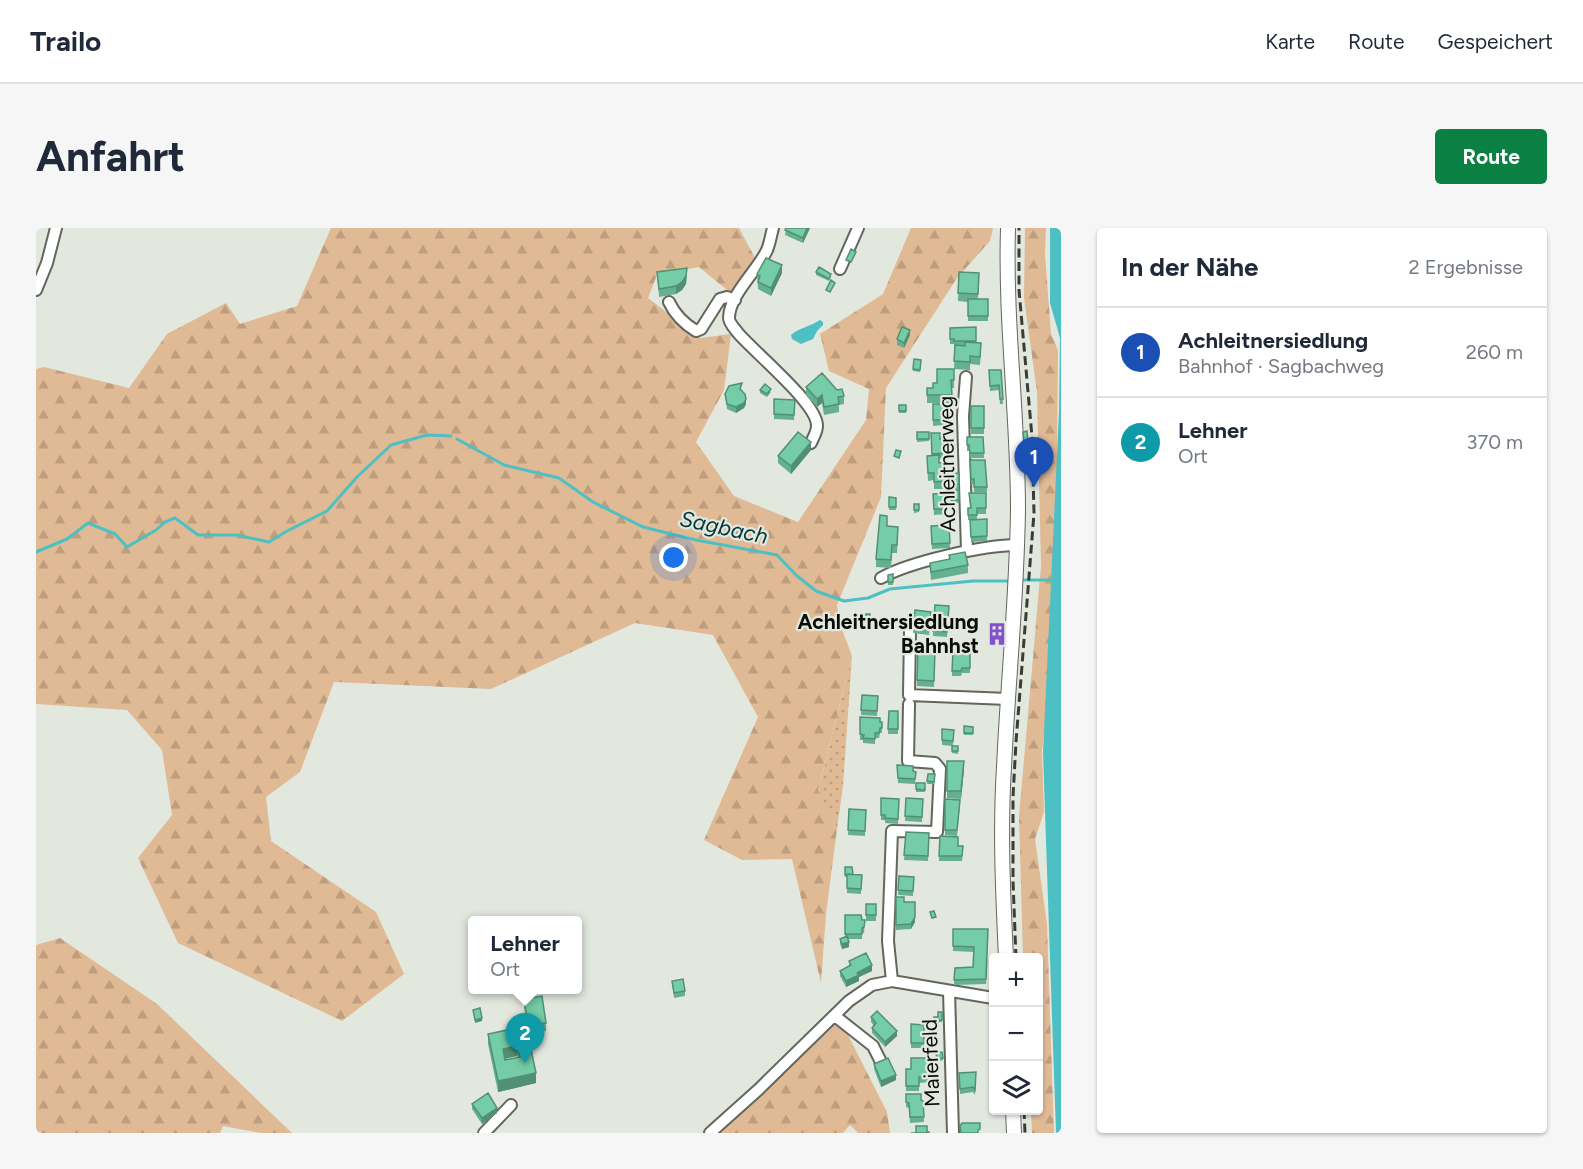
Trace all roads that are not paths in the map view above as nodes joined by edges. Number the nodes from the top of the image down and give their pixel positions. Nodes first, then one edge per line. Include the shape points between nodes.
1 (56, 228) edge
2 (773, 228) edge
3 (858, 228) edge
4 (1008, 228) edge
5 (840, 269) dead end
6 (36, 290) edge
7 (669, 302) dead end
8 (733, 302) junction
9 (966, 377) dead end
10 (811, 443) edge
11 (1017, 545) junction
12 (968, 551) junction
13 (881, 578) dead end
14 (910, 630) dead end
15 (1008, 699) junction
16 (909, 704) dead end
17 (1006, 953) edge
18 (892, 981) junction
19 (950, 991) junction
20 (989, 997) edge
21 (835, 1016) junction
22 (880, 1059) edge
23 (511, 1105) dead end
24 (1013, 1115) edge
25 (484, 1133) edge
26 (710, 1133) edge
27 (953, 1133) edge
28 (1014, 1133) edge

1 - 6 street
2 - 8 street via 767,251
3 - 5 street
4 - 11 main road
7 - 8 street via 685,324 696,331 720,299 727,297
8 - 10 street via 730,323 797,391 815,415 818,425
9 - 12 street, Achleitnerweg via 963,416
11 - 12 street
11 - 15 main road
12 - 13 street via 895,570
14 - 15 street via 909,695
15 - 17 main road via 1002,829
16 - 18 street via 908,761 935,764 940,769 937,832 892,831 888,941
18 - 19 street
18 - 21 street via 862,991
19 - 20 street
19 - 27 street, Maierfeld
21 - 22 street via 873,1046
21 - 26 street
23 - 25 street
24 - 28 main road

